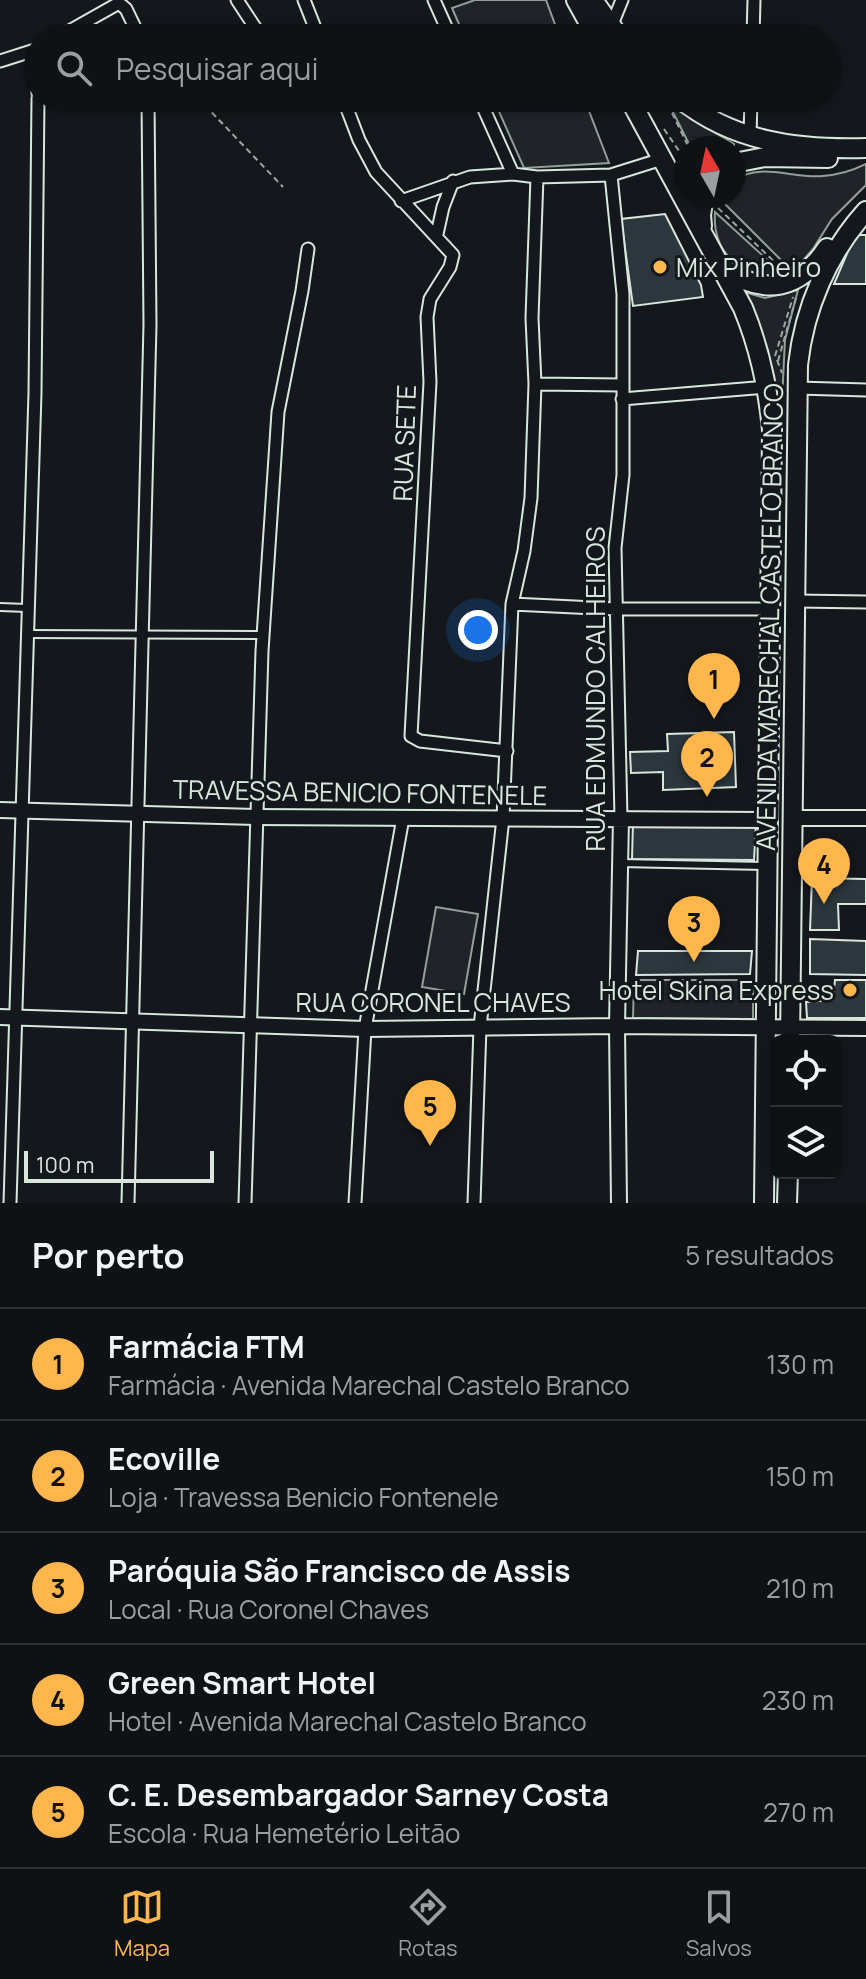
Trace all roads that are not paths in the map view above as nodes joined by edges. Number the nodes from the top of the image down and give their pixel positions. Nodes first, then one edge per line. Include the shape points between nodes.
1 (237, 0) edge
2 (304, 0) edge
3 (434, 0) edge
4 (576, 0) edge
5 (593, 0) edge
6 (622, 0) edge
7 (754, 0) edge
8 (81, 24) edge
9 (133, 24) edge
10 (253, 24) edge
11 (313, 24) edge
12 (445, 24) edge
13 (599, 24) edge
14 (604, 24) edge
15 (613, 24) edge
16 (753, 24) edge
17 (24, 54) edge
18 (0, 61) edge
19 (38, 112) edge
20 (148, 112) edge
21 (348, 112) edge
22 (485, 112) edge
23 (637, 112) edge
24 (695, 112) edge
25 (751, 112) edge
26 (750, 137) junction
27 (866, 149) edge
28 (662, 159) junction
29 (746, 161) edge
30 (513, 174) junction
31 (611, 175) junction
32 (537, 177) junction
33 (453, 181) junction
34 (401, 201) junction
35 (702, 208) edge
36 (866, 208) edge
37 (859, 226) edge
38 (703, 233) junction
39 (437, 234) junction
40 (308, 249) dead end
41 (722, 267) junction
42 (766, 378) junction
43 (535, 384) junction
44 (622, 385) junction
45 (798, 388) junction
46 (866, 390) edge
47 (622, 399) junction
48 (796, 601) junction
49 (866, 602) edge
50 (512, 604) junction
51 (0, 607) edge
52 (27, 608) junction
53 (616, 609) junction
54 (770, 609) junction
55 (26, 634) junction
56 (142, 634) junction
57 (263, 635) junction
58 (507, 751) junction
59 (0, 810) edge
60 (21, 810) junction
61 (138, 812) junction
62 (256, 817) junction
63 (403, 818) junction
64 (503, 818) junction
65 (621, 818) junction
66 (793, 818) junction
67 (866, 818) edge
68 (768, 820) junction
69 (620, 863) junction
70 (768, 866) junction
71 (7, 1018) edge
72 (132, 1022) junction
73 (249, 1026) junction
74 (617, 1026) junction
75 (480, 1027) junction
76 (766, 1028) junction
77 (866, 1028) edge
78 (365, 1029) junction
79 (790, 1034) edge
80 (788, 1179) edge
81 (10, 1203) edge
82 (128, 1203) edge
83 (245, 1203) edge
84 (355, 1203) edge
85 (474, 1203) edge
86 (619, 1203) edge
87 (764, 1203) edge
88 (787, 1203) edge

1 - 10 street
2 - 11 street
3 - 12 street
4 - 13 main road
5 - 14 main road
6 - 15 street
7 - 16 street
8 - 9 street via 121,3
17 - 18 street
19 - 52 street
20 - 56 street via 150,310
21 - 34 street, RUA SETE via 376,172
22 - 30 street
23 - 28 main road, AVENIDA MARECHAL CASTELO BRANCO
24 - 26 main road
25 - 26 street
26 - 27 main road
27 - 29 main road via 833,158
28 - 31 street
28 - 38 main road, AVENIDA MARECHAL CASTELO BRANCO
30 - 32 street
30 - 33 street
31 - 32 street
31 - 44 street, RUA EDMUNDO CALHEIROS via 623,294
32 - 43 street
33 - 34 street
33 - 39 street
34 - 39 street, RUA SETE
35 - 38 main road
36 - 37 main road, AVENIDA MARECHAL CASTELO BRANCO
36 - 41 main road via 797,280 758,285
37 - 45 main road, AVENIDA MARECHAL CASTELO BRANCO via 824,275 812,305 800,346
38 - 41 main road, AVENIDA MARECHAL CASTELO BRANCO
39 - 58 street, RUA SETE via 453,255 430,299 427,317 430,382 410,730 414,740
40 - 57 street via 278,412
41 - 42 main road, AVENIDA MARECHAL CASTELO BRANCO via 743,308
42 - 47 street
42 - 54 main road, AVENIDA MARECHAL CASTELO BRANCO via 772,430
43 - 44 street
43 - 50 street via 531,498
44 - 47 street, RUA EDMUNDO CALHEIROS
45 - 46 street
45 - 48 main road, AVENIDA MARECHAL CASTELO BRANCO
47 - 53 street, RUA EDMUNDO CALHEIROS
48 - 49 street
48 - 66 main road, AVENIDA MARECHAL CASTELO BRANCO
50 - 53 street
50 - 58 street
51 - 52 lane
52 - 55 street
53 - 54 street
53 - 65 street, RUA EDMUNDO CALHEIROS
54 - 68 main road, AVENIDA MARECHAL CASTELO BRANCO
55 - 56 lane
55 - 60 street
56 - 57 lane
56 - 61 street
57 - 62 street
58 - 64 street
59 - 60 street, TRAVESSA BENICIO FONTENELE
60 - 61 street, TRAVESSA BENICIO FONTENELE
60 - 71 street
61 - 62 street, TRAVESSA BENICIO FONTENELE
61 - 72 street
62 - 63 street, TRAVESSA BENICIO FONTENELE
62 - 73 street
63 - 64 street, TRAVESSA BENICIO FONTENELE
63 - 78 street
64 - 65 street, TRAVESSA BENICIO FONTENELE
64 - 75 street
65 - 68 street, TRAVESSA BENICIO FONTENELE
65 - 69 street, RUA EDMUNDO CALHEIROS
66 - 67 street
66 - 79 main road, AVENIDA MARECHAL CASTELO BRANCO
68 - 70 main road, AVENIDA MARECHAL CASTELO BRANCO
69 - 70 lane
69 - 74 street, RUA EDMUNDO CALHEIROS
70 - 76 main road, AVENIDA MARECHAL CASTELO BRANCO
71 - 72 street, RUA CORONEL CHAVES
71 - 81 street
72 - 73 street, RUA CORONEL CHAVES
72 - 82 street
73 - 78 street, RUA CORONEL CHAVES
73 - 83 street
74 - 75 street, RUA CORONEL CHAVES
74 - 76 street, RUA CORONEL CHAVES
74 - 86 street, RUA EDMUNDO CALHEIROS
75 - 78 street, RUA CORONEL CHAVES
75 - 85 street
76 - 79 street, RUA CORONEL CHAVES
76 - 87 main road, AVENIDA MARECHAL CASTELO BRANCO
77 - 79 street, RUA CORONEL CHAVES
78 - 84 street
80 - 88 main road

